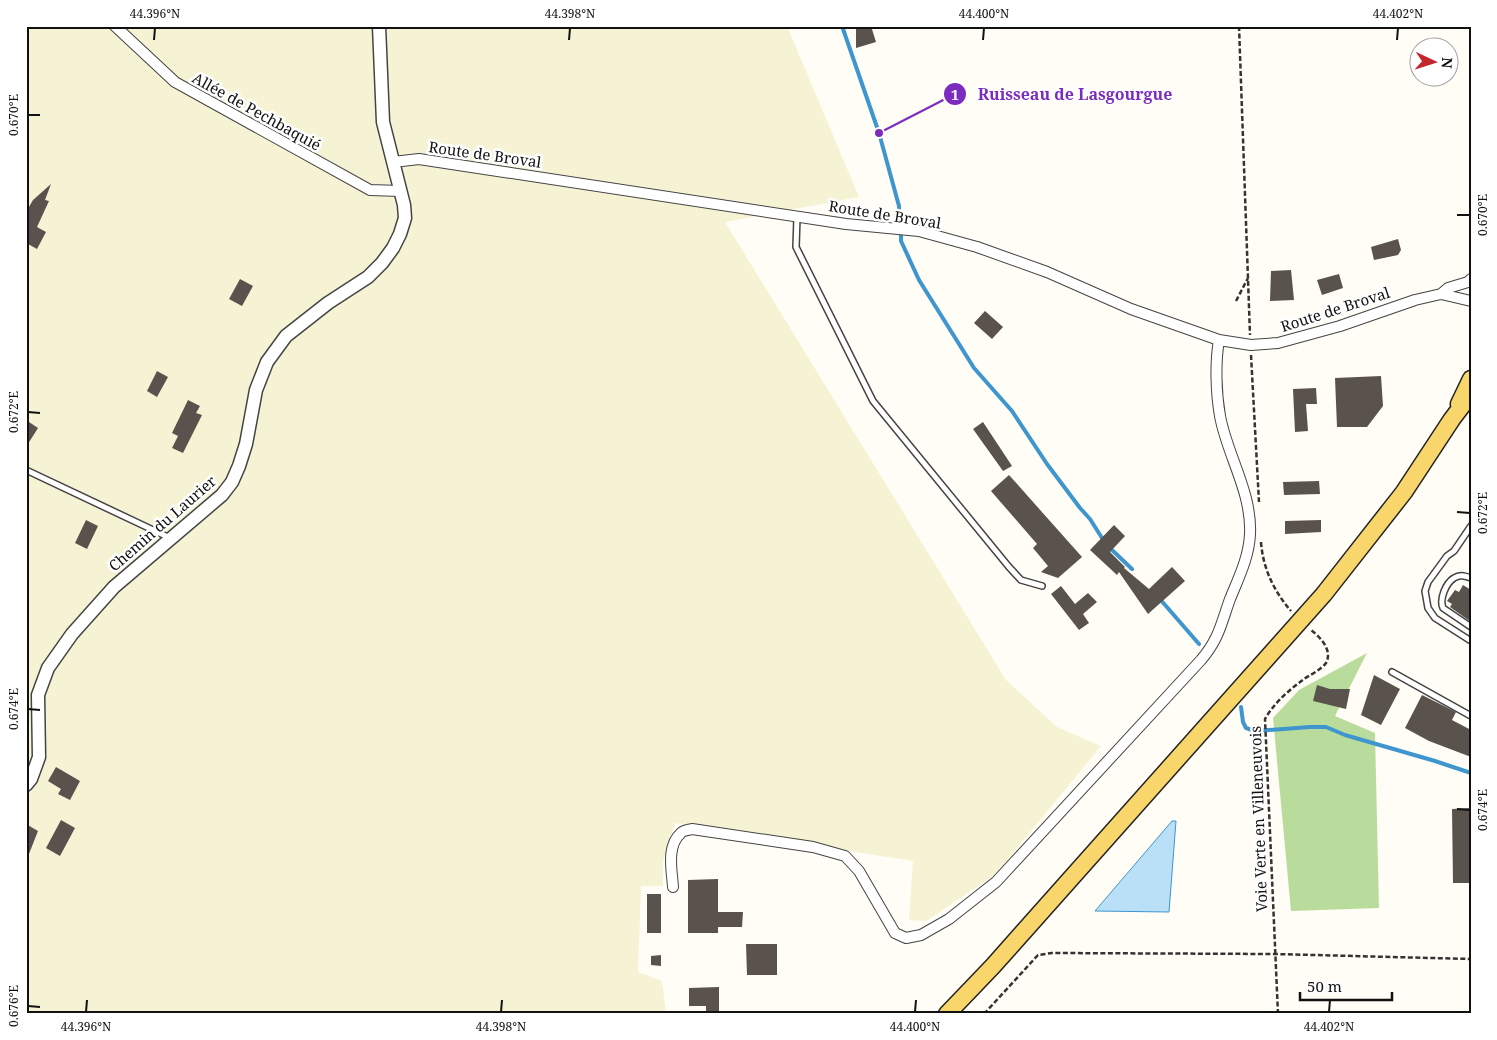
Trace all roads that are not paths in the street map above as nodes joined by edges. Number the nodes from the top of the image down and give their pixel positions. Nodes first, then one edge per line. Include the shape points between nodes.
1 (115, 26) edge
2 (380, 26) edge
3 (393, 162) junction
4 (400, 191) junction
5 (797, 216) junction
6 (1471, 279) edge
7 (1441, 294) junction
8 (1471, 301) edge
9 (1219, 340) junction
10 (1471, 379) edge
11 (1471, 394) edge
12 (1452, 419) junction
13 (26, 470) edge
14 (1471, 526) edge
15 (170, 538) junction
16 (1471, 578) edge
17 (1042, 586) dead end
18 (1471, 627) edge
19 (1471, 641) edge
20 (1392, 672) dead end
21 (1471, 716) edge
22 (26, 785) edge
23 (673, 887) dead end
24 (947, 1014) edge

1 - 4 street, Allée de Pechbaquié via 175,82 370,190
2 - 3 street, Chemin du Laurier via 383,122
3 - 4 street, Chemin du Laurier
3 - 5 street, Route de Broval via 419,159
4 - 15 street, Chemin du Laurier via 405,218 393,248 368,277 286,336 267,362 256,390 246,444 232,482 222,495
5 - 9 street, Route de Broval via 919,231 977,247 1047,272 1131,309
5 - 17 lane via 796,247 873,401 1009,567 1021,580
6 - 7 street, Route de Broval
7 - 8 street, Route de Broval
7 - 9 street, Route de Broval via 1278,343 1251,345
9 - 23 street via 1216,370 1220,416 1247,503 1250,533 1246,560 1221,629 1212,648 996,882 948,919 921,935 906,938 895,932 859,871 845,856 813,847 692,829 682,832 674,843 671,858
10 - 12 main road
11 - 12 main road
12 - 24 main road via 1404,492 1324,594
13 - 15 lane
14 - 19 lane via 1428,582 1425,591 1428,608 1434,618
15 - 22 street, Chemin du Laurier via 114,587 72,634 48,668 38,695 38,757
16 - 18 lane via 1462,575 1453,578 1441,596 1443,608
20 - 21 lane

